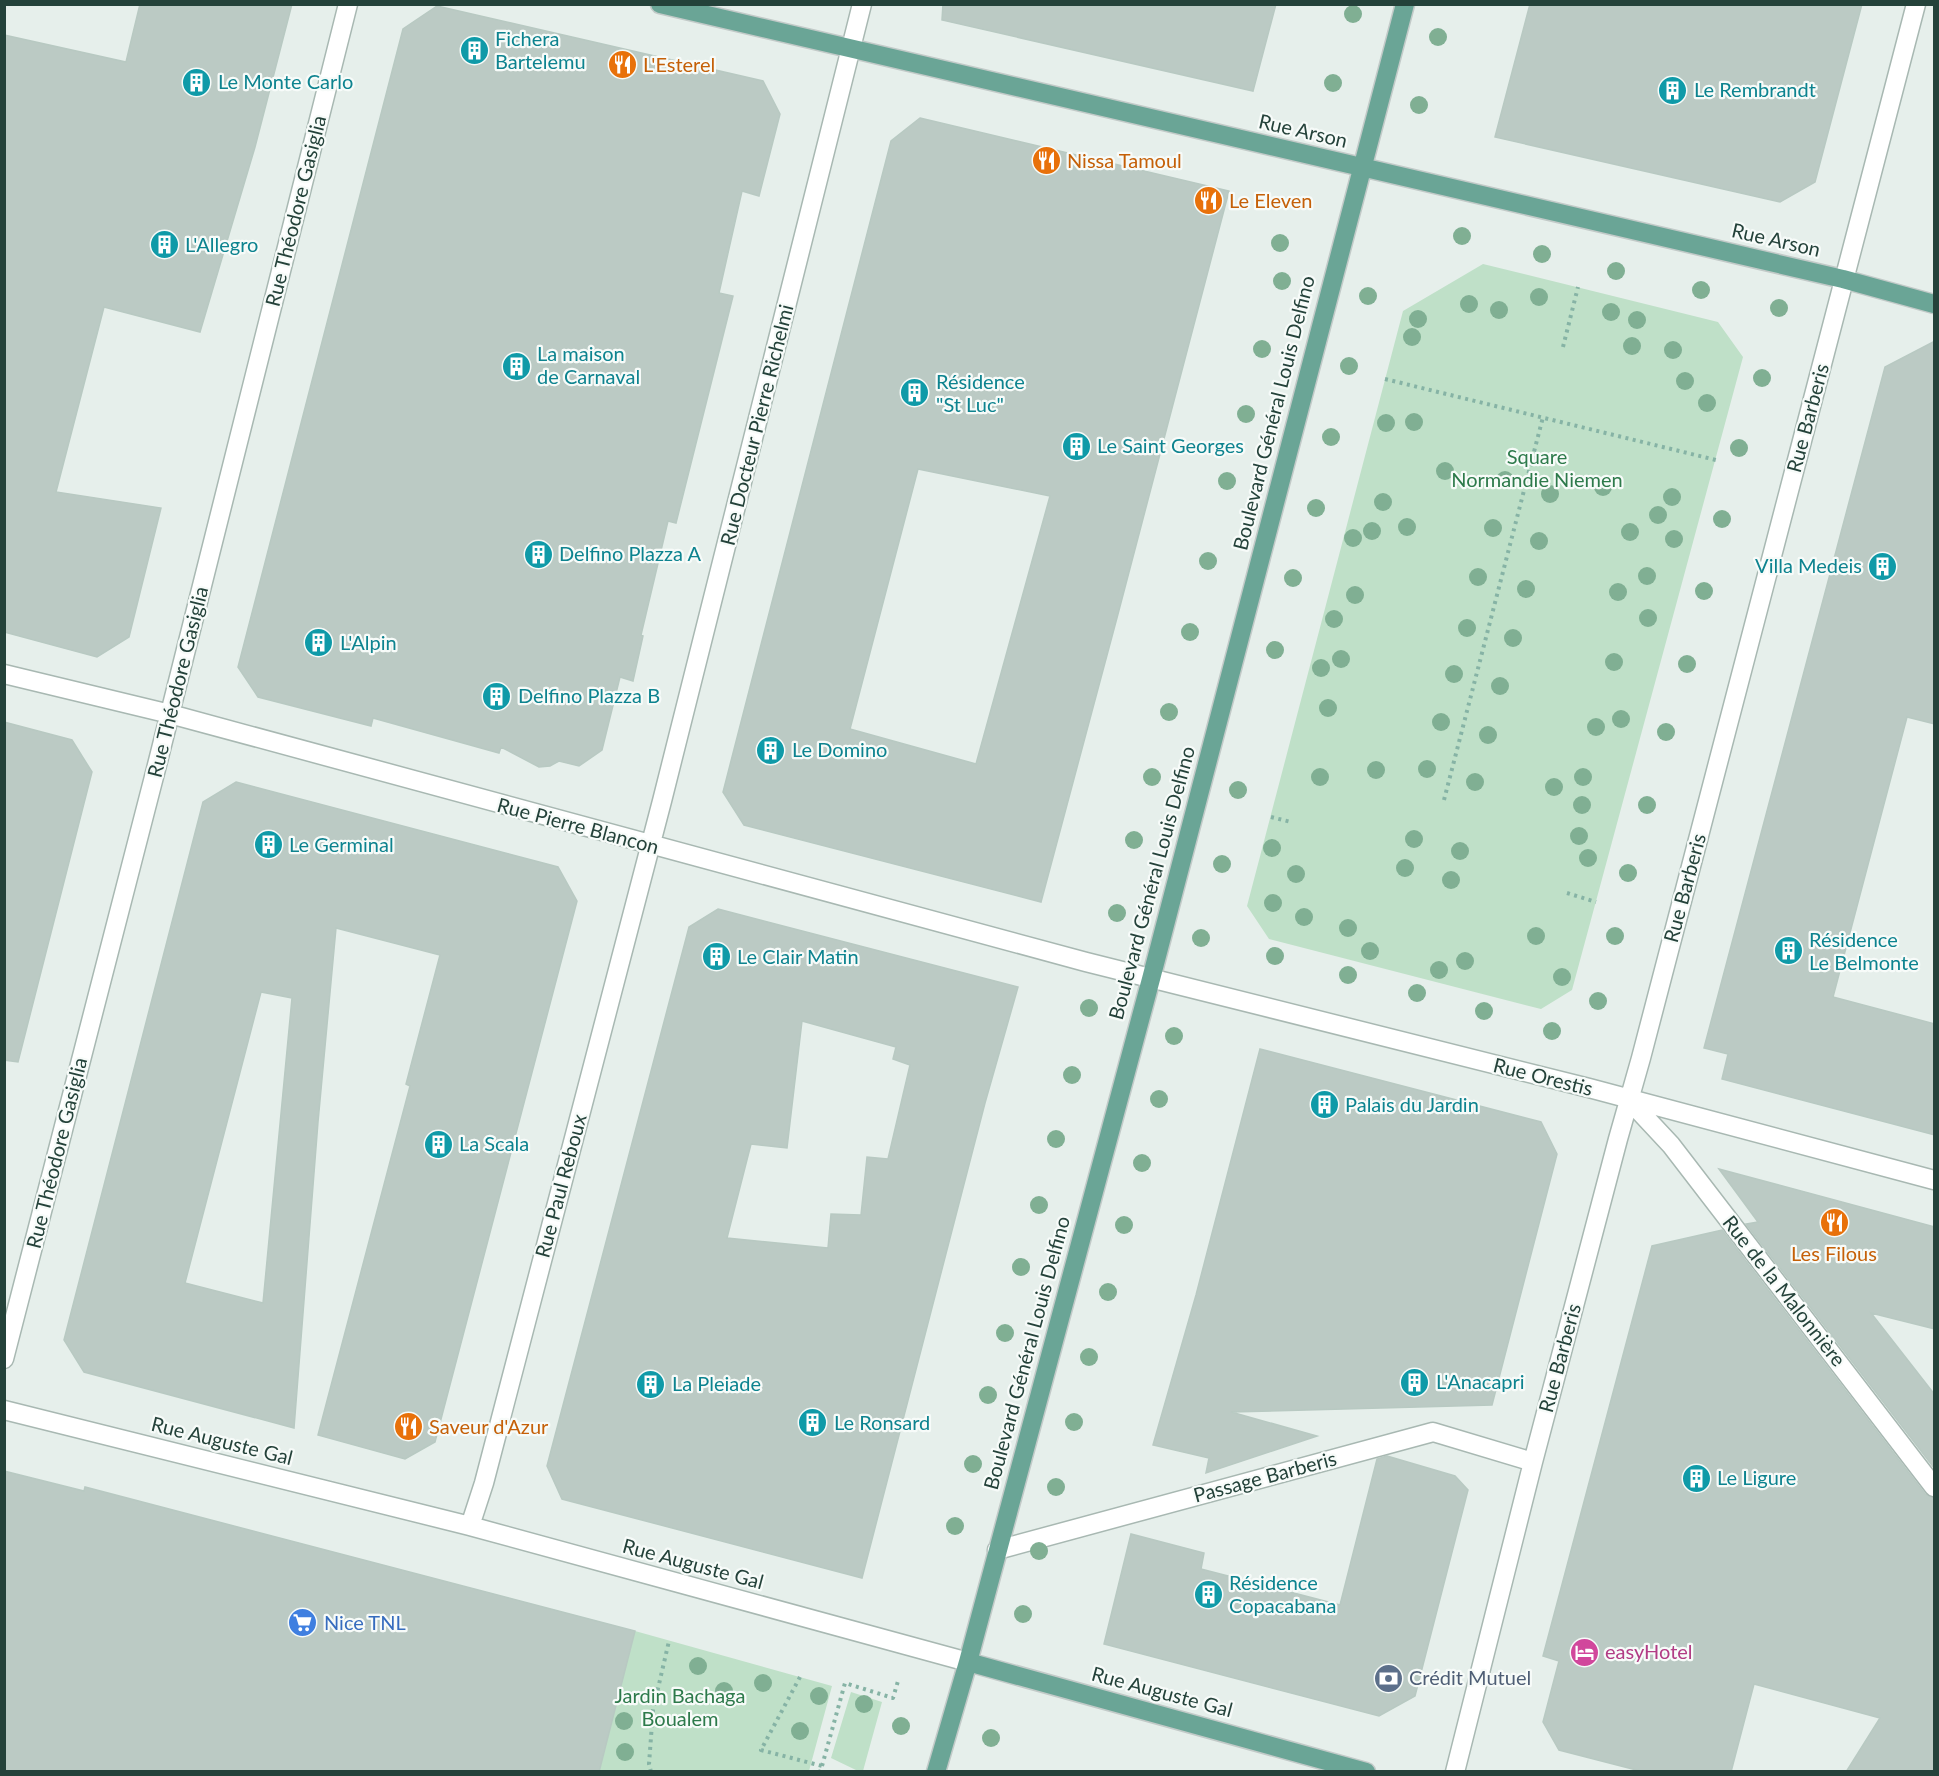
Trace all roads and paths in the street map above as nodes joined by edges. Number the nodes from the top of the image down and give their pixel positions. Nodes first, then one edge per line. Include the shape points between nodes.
1 (348, 4) edge
2 (660, 4) edge
3 (862, 4) edge
4 (1405, 4) edge
5 (1916, 4) edge
6 (851, 48) junction
7 (1362, 167) junction
8 (1843, 279) junction
9 (1578, 287) dead end
10 (1935, 304) edge
11 (1563, 347) dead end
12 (1385, 379) dead end
13 (1543, 417) junction
14 (1716, 460) dead end
15 (4, 674) edge
16 (170, 714) junction
17 (1444, 800) dead end
18 (1270, 817) dead end
19 (1291, 822) dead end
20 (650, 845) junction
21 (1567, 893) dead end
22 (1596, 902) dead end
23 (1151, 979) junction
24 (1629, 1100) junction
25 (1935, 1180) edge
26 (4, 1359) edge
27 (4, 1410) edge
28 (1533, 1462) junction
29 (1935, 1487) edge
30 (470, 1526) junction
31 (997, 1550) junction
32 (669, 1641) dead end
33 (968, 1662) junction
34 (800, 1677) dead end
35 (898, 1681) dead end
36 (821, 1769) edge
37 (651, 1772) edge
38 (936, 1772) edge
39 (1366, 1772) edge
40 (1455, 1772) edge

1 - 16 street, Rue Théodore Gasiglia
2 - 6 main road, Rue Arson
3 - 6 street, Rue Docteur Pierre Richelmi
4 - 7 main road, Boulevard Général Louis Delfino
5 - 8 street, Rue Barberis
6 - 7 main road, Rue Arson
6 - 20 street, Rue Docteur Pierre Richelmi
7 - 8 main road, Rue Arson
7 - 23 main road, Boulevard Général Louis Delfino
8 - 10 main road, Rue Arson
8 - 24 street, Rue Barberis
9 - 11 path
12 - 13 path
13 - 14 path
13 - 17 path
15 - 16 street, Rue Pierre Blancon
16 - 20 street, Rue Pierre Blancon
16 - 26 street, Rue Théodore Gasiglia
18 - 19 path
20 - 23 street, Rue Pierre Blancon
20 - 30 street, Rue Paul Reboux
21 - 22 path
23 - 24 street, Rue Orestis
23 - 31 main road, Boulevard Général Louis Delfino
24 - 25 street, Rue Orestis
24 - 28 street, Rue Barberis
24 - 29 street, Rue de la Malonnière via 1671,1145
27 - 30 street, Rue Auguste Gal
28 - 31 street, Passage Barberis via 1433,1432
28 - 40 street, Rue Barberis
30 - 33 street, Rue Auguste Gal
31 - 33 main road, Boulevard Général Louis Delfino
32 - 37 path via 653,1710
33 - 38 main road, Boulevard Général Louis Delfino
33 - 39 main road, Rue Auguste Gal
34 - 36 path via 762,1750
35 - 36 path via 892,1698 844,1683

